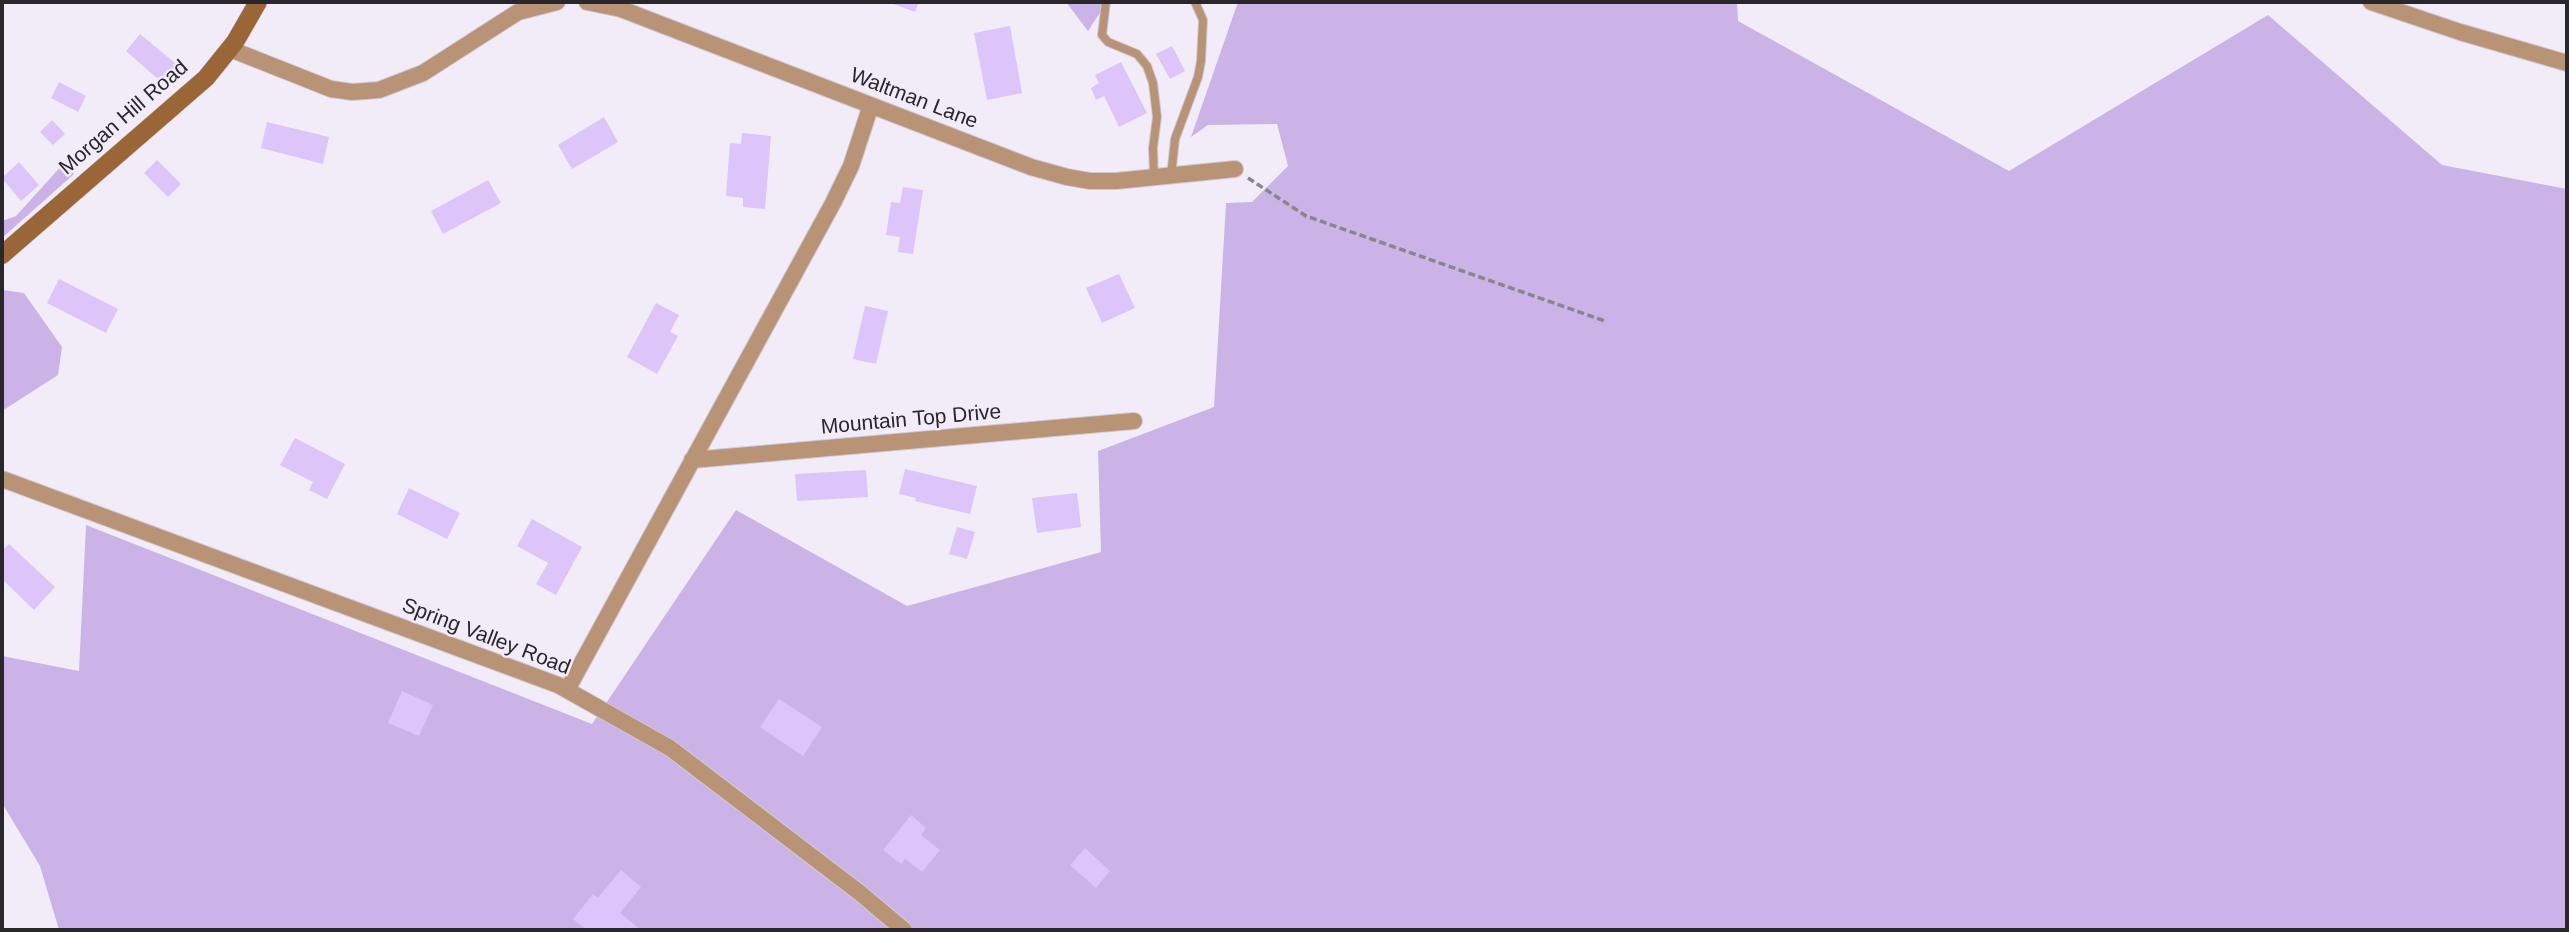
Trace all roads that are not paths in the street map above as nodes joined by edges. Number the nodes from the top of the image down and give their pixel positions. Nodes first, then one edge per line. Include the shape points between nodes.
1 (257, 2) edge
2 (557, 2) edge
3 (587, 2) edge
4 (1107, 2) edge
5 (1195, 2) edge
6 (2371, 2) edge
7 (230, 50) junction
8 (2567, 63) edge
9 (871, 105) junction
10 (1235, 169) road end
11 (1162, 176) junction
12 (2, 255) edge
13 (1134, 421) dead end
14 (692, 460) junction
15 (2, 479) edge
16 (567, 690) junction
17 (904, 930) edge

1 - 7 main road, Morgan Hill Road
2 - 7 street via 518,12 423,73 379,90 331,89
3 - 9 street, Waltman Lane via 621,9
4 - 11 lane via 1102,35 1137,54 1153,83 1157,117 1153,148
5 - 11 lane via 1203,20 1198,77
6 - 8 street
7 - 12 main road, Morgan Hill Road via 182,101
9 - 11 street, Waltman Lane via 1067,177 1103,182
9 - 14 street via 833,203
10 - 11 street, Waltman Lane
13 - 14 street, Mountain Top Drive
14 - 16 street
15 - 16 street, Spring Valley Road
16 - 17 street, Spring Valley Road via 670,748

